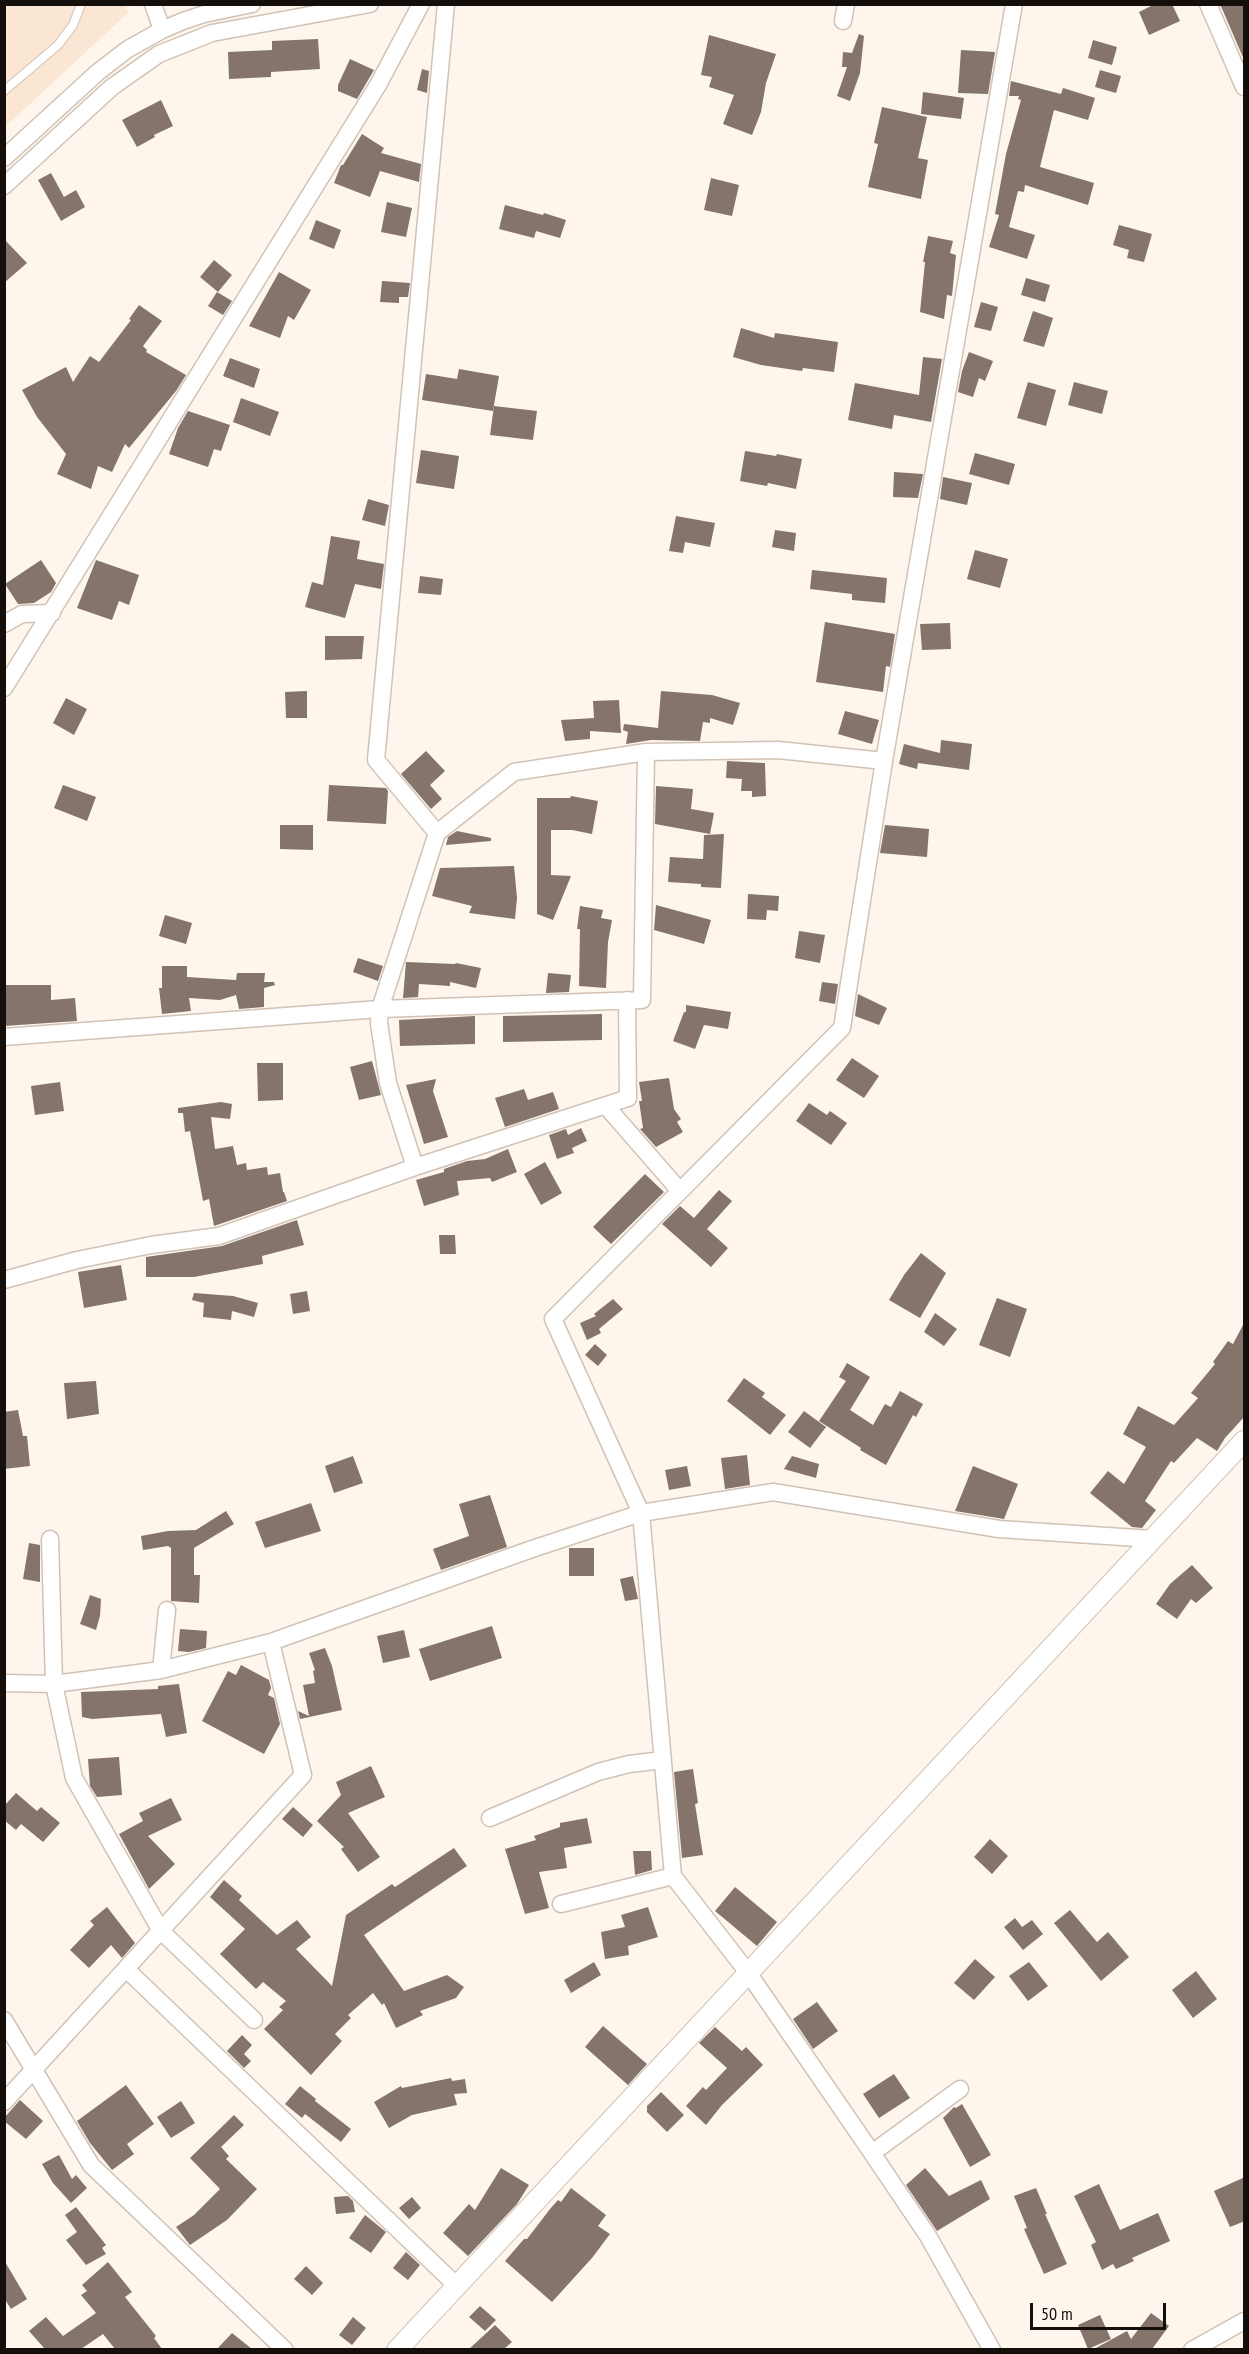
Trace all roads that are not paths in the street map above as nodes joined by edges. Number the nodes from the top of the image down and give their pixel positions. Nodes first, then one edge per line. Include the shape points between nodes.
1 (81, 4) edge
2 (153, 4) edge
3 (252, 4) edge
4 (370, 4) edge
5 (421, 4) edge
6 (446, 4) edge
7 (1014, 4) edge
8 (1208, 4) edge
9 (162, 30) junction
10 (1245, 87) edge
11 (4, 92) edge
12 (4, 158) edge
13 (4, 186) edge
14 (52, 613) junction
15 (4, 624) edge
16 (4, 688) edge
17 (646, 752) junction
18 (884, 761) junction
19 (437, 833) junction
20 (627, 1000) junction
21 (380, 1009) junction
22 (4, 1037) edge
23 (606, 1106) junction
24 (415, 1167) junction
25 (680, 1191) junction
26 (4, 1280) edge
27 (1245, 1441) edge
28 (641, 1512) junction
29 (50, 1539) dead end
30 (1153, 1539) junction
31 (167, 1610) dead end
32 (271, 1642) junction
33 (161, 1670) junction
34 (4, 1683) edge
35 (54, 1683) junction
36 (663, 1760) junction
37 (490, 1818) dead end
38 (673, 1876) junction
39 (561, 1904) dead end
40 (161, 1931) junction
41 (126, 1969) junction
42 (748, 1974) junction
43 (4, 2020) edge
44 (254, 2020) dead end
45 (34, 2070) junction
46 (960, 2089) dead end
47 (4, 2102) edge
48 (872, 2153) junction
49 (457, 2286) junction
50 (1245, 2321) edge
51 (285, 2349) edge
52 (397, 2349) edge
53 (992, 2349) edge
54 (1192, 2349) edge

1 - 11 lane via 73,25 58,45
2 - 9 street
3 - 9 street via 204,14
4 - 13 street via 212,33 159,54 112,87
5 - 14 street via 378,85
6 - 19 street via 376,760
7 - 18 street
8 - 10 street
9 - 12 street via 98,72
14 - 15 street via 22,614
14 - 16 street
17 - 18 street via 778,750
17 - 19 street via 514,772
17 - 20 street via 642,1000
18 - 25 street via 843,1028
19 - 21 street
20 - 21 street
20 - 23 street via 628,1098
21 - 22 street
21 - 24 street via 388,1083
23 - 24 street
23 - 25 street
24 - 26 street via 219,1236 150,1245
25 - 28 street via 553,1318
27 - 30 street
28 - 30 street via 773,1492 999,1529
28 - 32 street
28 - 36 street
29 - 35 street
30 - 42 street
31 - 33 street
32 - 33 street
32 - 40 street via 303,1775
33 - 35 street
34 - 35 street
35 - 40 street via 74,1778
36 - 37 street via 598,1772
36 - 38 street
38 - 39 street
38 - 42 street
40 - 41 street
40 - 44 street
41 - 45 street
41 - 49 street
42 - 48 street
42 - 49 street
43 - 45 street
45 - 47 street
45 - 51 street via 91,2165
46 - 48 street
48 - 53 street via 928,2236
49 - 52 street
50 - 54 street

